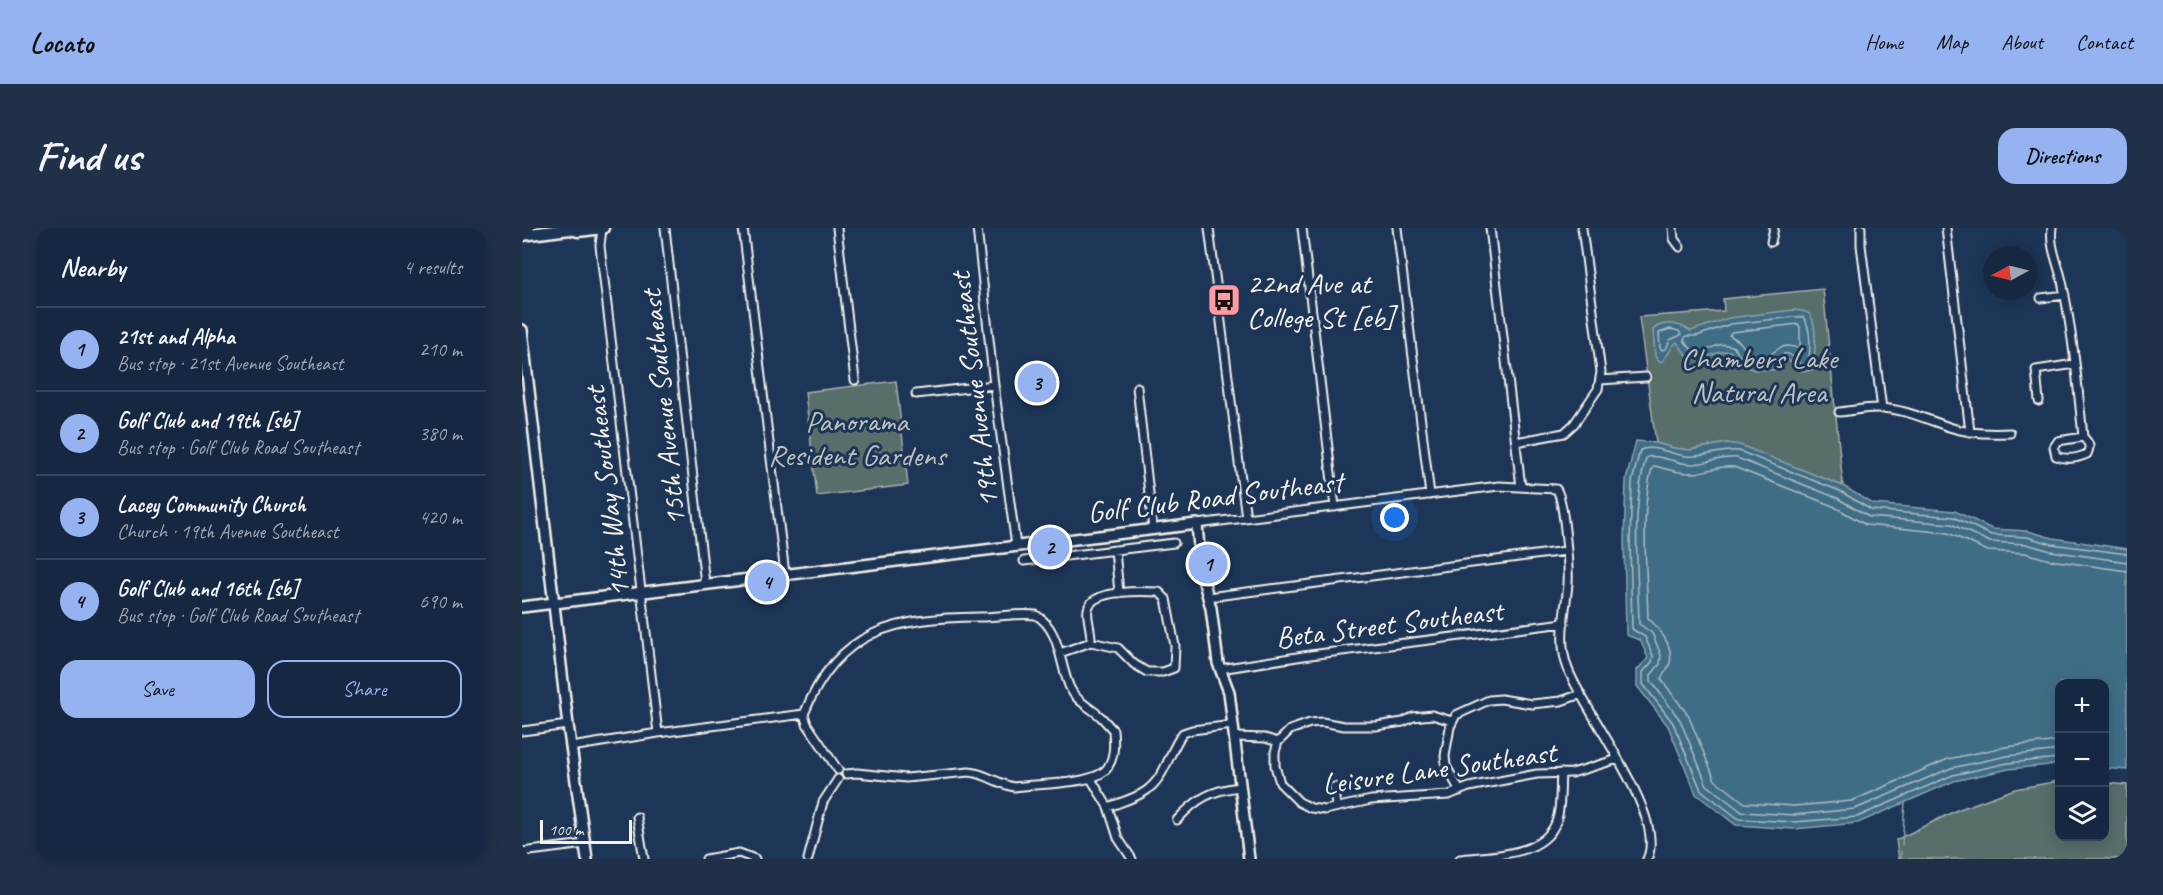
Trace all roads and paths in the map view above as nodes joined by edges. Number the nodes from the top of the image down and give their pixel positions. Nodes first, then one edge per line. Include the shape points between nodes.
1 (599, 228) edge
2 (665, 228) edge
3 (743, 228) edge
4 (837, 228) edge
5 (977, 228) edge
6 (1209, 228) edge
7 (1302, 228) edge
8 (1397, 228) edge
9 (1490, 228) edge
10 (1581, 228) edge
11 (1672, 228) edge
12 (1774, 228) edge
13 (1861, 228) edge
14 (1946, 228) edge
15 (2052, 228) edge
16 (553, 229) edge
17 (578, 231) junction
18 (522, 235) edge
19 (522, 241) edge
20 (1771, 242) dead end
21 (1680, 247) dead end
22 (2065, 295) junction
23 (2042, 298) dead end
24 (522, 330) edge
25 (2075, 364) junction
26 (1646, 377) dead end
27 (855, 380) dead end
28 (1600, 380) junction
29 (994, 385) junction
30 (1137, 387) dead end
31 (916, 394) dead end
32 (2039, 401) dead end
33 (1882, 409) junction
34 (1839, 412) dead end
35 (1970, 432) junction
36 (2010, 434) dead end
37 (2083, 437) junction
38 (1516, 442) junction
39 (1521, 487) junction
40 (1430, 495) junction
41 (1335, 507) junction
42 (1246, 518) junction
43 (1197, 524) junction
44 (1154, 529) junction
45 (1174, 543) dead end
46 (1016, 546) junction
47 (1114, 549) junction
48 (1566, 551) junction
49 (1024, 561) dead end
50 (785, 574) junction
51 (705, 584) junction
52 (641, 592) junction
53 (1119, 593) junction
54 (1208, 597) junction
55 (555, 603) junction
56 (522, 607) edge
57 (1564, 623) junction
58 (1091, 642) junction
59 (1060, 653) junction
60 (1220, 669) junction
61 (1581, 694) junction
62 (804, 714) junction
63 (1452, 721) junction
64 (568, 725) junction
65 (1233, 725) junction
66 (522, 731) edge
67 (658, 733) junction
68 (1235, 737) junction
69 (1278, 742) junction
70 (571, 747) junction
71 (1618, 759) junction
72 (838, 770) dead end
73 (1561, 773) junction
74 (846, 774) dead end
75 (838, 779) dead end
76 (1091, 779) junction
77 (1240, 787) junction
78 (1334, 787) dead end
79 (1460, 791) junction
80 (1108, 807) junction
81 (1336, 807) junction
82 (638, 817) dead end
83 (1177, 820) dead end
84 (585, 844) junction
85 (522, 852) edge
86 (586, 859) edge
87 (644, 859) edge
88 (705, 859) edge
89 (755, 859) edge
90 (808, 859) edge
91 (1132, 859) edge
92 (1249, 859) edge
93 (1460, 859) edge
94 (1647, 859) edge

1 - 17 main road
1 - 52 street, 14th Way Southeast
2 - 51 street, 15th Avenue Southeast
3 - 50 street
4 - 27 street
5 - 29 street, 19th Avenue Southeast
6 - 42 street
7 - 41 street
8 - 40 street
9 - 38 street
10 - 28 street
11 - 21 street
12 - 20 street
13 - 33 street
14 - 35 street
15 - 22 street
16 - 17 main road
16 - 18 main road
17 - 19 main road
22 - 23 street
22 - 25 street
24 - 55 street
25 - 32 street via 2036,370
25 - 37 street
26 - 28 street
28 - 38 street via 1599,389 1564,433
29 - 31 street
29 - 46 street, 19th Avenue Southeast
30 - 44 street
33 - 34 street
33 - 35 street
35 - 36 street
37 - 37 street via 2058,441 2054,447 2056,456 2061,459 2087,453 2089,442
38 - 39 street
39 - 40 street, Golf Club Road Southeast
39 - 48 street, Golf Club Road Southeast via 1559,492
40 - 41 street, Golf Club Road Southeast
41 - 42 street, Golf Club Road Southeast
42 - 43 street, Golf Club Road Southeast
43 - 44 street, Golf Club Road Southeast
43 - 54 street via 1201,572
44 - 46 street, Golf Club Road Southeast
45 - 47 street
46 - 50 street, Golf Club Road Southeast
47 - 49 street
47 - 53 street
48 - 54 street
48 - 57 street
50 - 51 street, Golf Club Road Southeast
51 - 52 street, Golf Club Road Southeast
52 - 55 street, Golf Club Road Southeast
52 - 67 street, 14th Way Southeast
53 - 58 street via 1106,594 1088,607
53 - 58 street via 1159,592 1166,599 1175,646 1174,668 1147,672 1118,648
54 - 60 street
55 - 56 street, Golf Club Road Southeast
55 - 64 street
57 - 60 street, Beta Street Southeast
57 - 61 street via 1567,669
58 - 59 street
59 - 62 street via 1052,632 1036,615 957,617 897,624 861,639 842,656 827,671
59 - 76 street via 1071,690 1113,730 1112,758 1107,769
60 - 65 street via 1227,683
61 - 63 street via 1532,704 1489,700 1456,715
61 - 71 street
62 - 67 street
62 - 72 street
63 - 69 street via 1432,716 1369,726 1310,723 1290,730
63 - 79 street via 1444,756
64 - 66 street
64 - 70 street
65 - 68 street
65 - 80 street via 1183,733 1150,790
67 - 70 street
68 - 69 street
68 - 77 street
69 - 81 street, Leisure Lane Southeast via 1276,773 1287,792 1311,808
70 - 84 street
71 - 73 street, Leisure Lane Southeast
71 - 94 street via 1648,823 1651,837
73 - 79 street, Leisure Lane Southeast via 1510,778
73 - 93 street via 1558,815 1554,828 1542,840 1526,849
74 - 76 street via 906,778 969,772 1014,787
75 - 90 street via 823,802
76 - 80 street
77 - 83 street via 1206,794
77 - 92 street
78 - 81 street
79 - 81 street, Leisure Lane Southeast
80 - 91 street via 1118,838
82 - 87 street
84 - 85 street
84 - 86 street
88 - 89 street via 739,853

